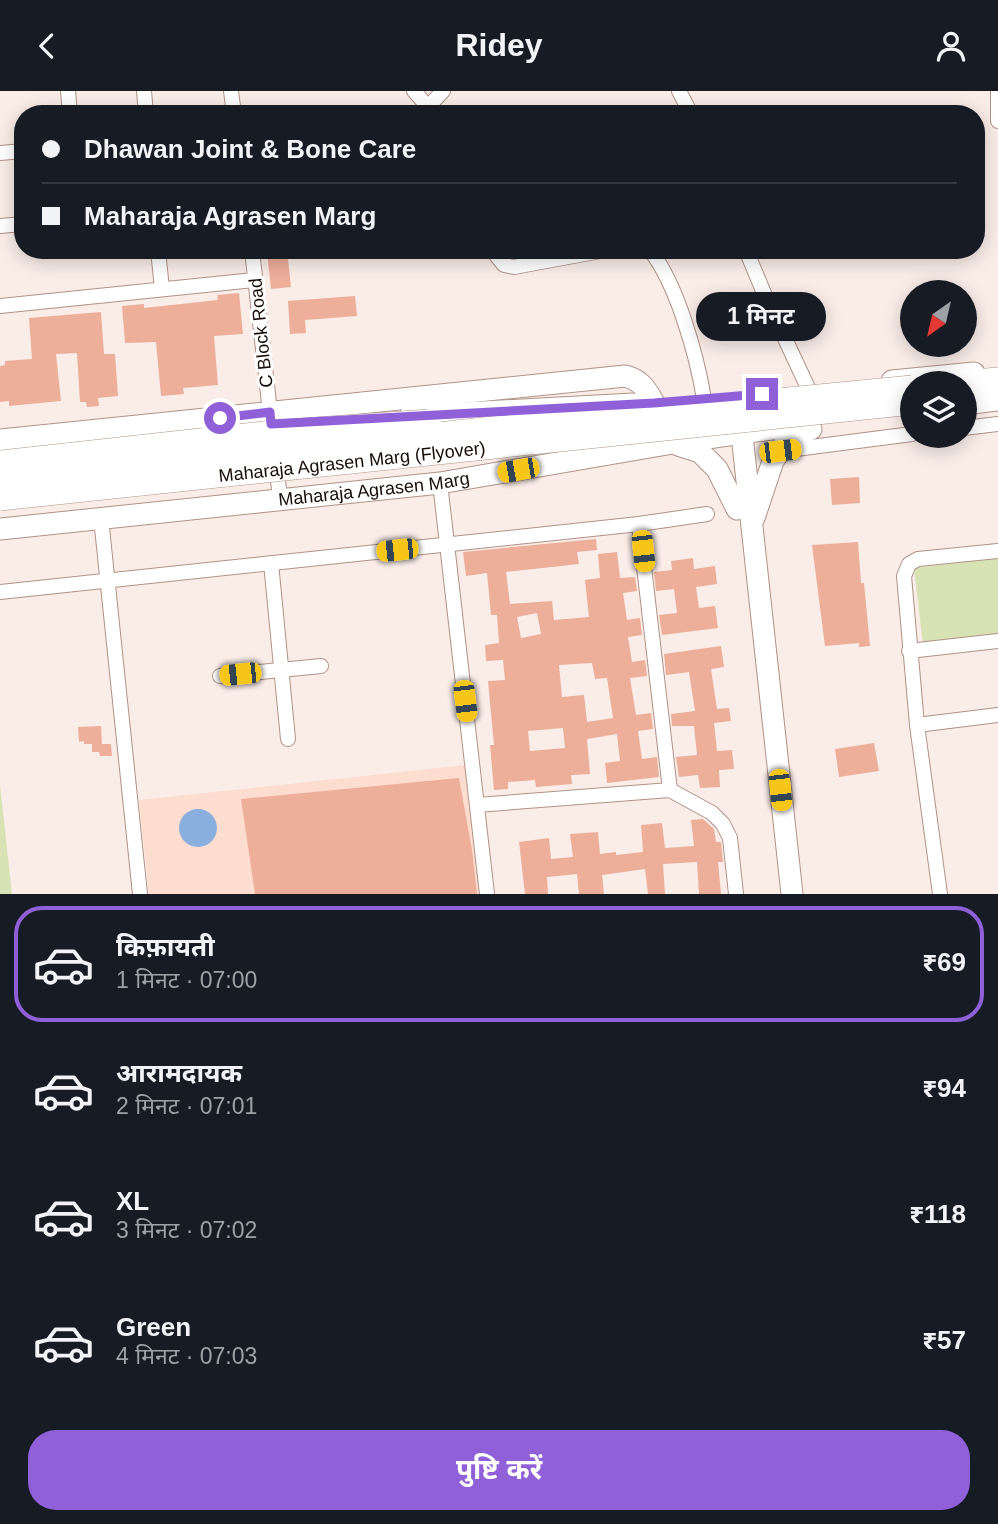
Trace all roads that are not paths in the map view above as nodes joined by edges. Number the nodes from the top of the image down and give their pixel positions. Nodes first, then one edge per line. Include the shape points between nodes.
1 (443, 91) edge
2 (998, 91) edge
3 (430, 105) edge
4 (998, 121) edge
5 (159, 259) edge
6 (253, 259) edge
7 (499, 259) edge
8 (557, 259) edge
9 (656, 259) edge
10 (750, 259) edge
11 (254, 280) junction
12 (162, 289) junction
13 (0, 306) edge
14 (998, 370) edge
15 (998, 379) edge
16 (977, 381) edge
17 (900, 388) edge
18 (809, 390) junction
19 (998, 394) edge
20 (977, 396) edge
21 (704, 399) junction
22 (998, 400) edge
23 (977, 402) edge
24 (654, 403) junction
25 (900, 404) edge
26 (900, 411) edge
27 (270, 418) junction
28 (828, 421) junction
29 (998, 423) edge
30 (977, 426) edge
31 (492, 428) junction
32 (736, 435) junction
33 (900, 436) edge
34 (0, 440) edge
35 (560, 440) junction
36 (673, 443) junction
37 (780, 451) junction
38 (0, 452) edge
39 (0, 461) edge
40 (0, 482) edge
41 (440, 483) junction
42 (0, 499) edge
43 (280, 499) junction
44 (737, 509) junction
45 (0, 513) edge
46 (708, 514) dead end
47 (101, 519) junction
48 (639, 524) junction
49 (752, 526) junction
50 (0, 529) edge
51 (447, 544) junction
52 (998, 551) edge
53 (271, 563) junction
54 (107, 580) junction
55 (0, 592) edge
56 (998, 641) edge
57 (909, 651) junction
58 (321, 666) dead end
59 (281, 670) junction
60 (220, 676) dead end
61 (998, 715) edge
62 (917, 725) junction
63 (288, 739) dead end
64 (670, 790) junction
65 (477, 805) junction
66 (140, 894) edge
67 (487, 894) edge
68 (736, 894) edge
69 (779, 894) edge
70 (792, 894) edge
71 (940, 894) edge

1 - 3 street
2 - 4 street
5 - 12 street
6 - 11 street, C Block Road
7 - 8 street via 514,267
9 - 21 street via 687,330
10 - 18 street
11 - 12 street
11 - 27 street, C Block Road
12 - 13 street
14 - 18 main road
15 - 16 main road
17 - 31 main road, Maharaja Agrasen Marg (Flyover), bridge
18 - 21 main road
19 - 20 main road
21 - 24 main road
22 - 23 main road
24 - 27 main road
24 - 27 main road via 643,385 625,376
25 - 35 main road, Maharaja Agrasen Marg (Flyover), bridge
26 - 28 main road, Maharaja Agrasen Marg
27 - 34 main road
27 - 38 main road
27 - 43 street, C Block Road
28 - 32 main road, Maharaja Agrasen Marg
28 - 37 main road via 786,442
29 - 30 street
31 - 39 main road, bridge via 421,421
31 - 40 main road, Maharaja Agrasen Marg (Flyover), bridge
32 - 36 main road, Maharaja Agrasen Marg
32 - 44 main road
32 - 49 main road
33 - 37 street
35 - 42 main road, Maharaja Agrasen Marg (Flyover), bridge
35 - 45 main road, bridge via 492,463
36 - 41 main road, Maharaja Agrasen Marg
36 - 44 main road via 700,451 717,469
37 - 49 main road
41 - 43 main road, Maharaja Agrasen Marg
41 - 51 street
43 - 47 main road, Maharaja Agrasen Marg
44 - 69 main road
46 - 48 street
47 - 50 main road, Maharaja Agrasen Marg
47 - 54 street
48 - 51 street
48 - 64 street
49 - 70 main road
51 - 53 street
51 - 65 street
52 - 57 street via 918,559 909,564 904,576
53 - 54 street
53 - 59 street
54 - 55 street
54 - 66 street
56 - 57 street
57 - 62 street
58 - 59 street
59 - 60 street
59 - 63 street
61 - 62 street
62 - 71 street
64 - 65 street
64 - 68 street via 723,824 730,838
65 - 67 street

